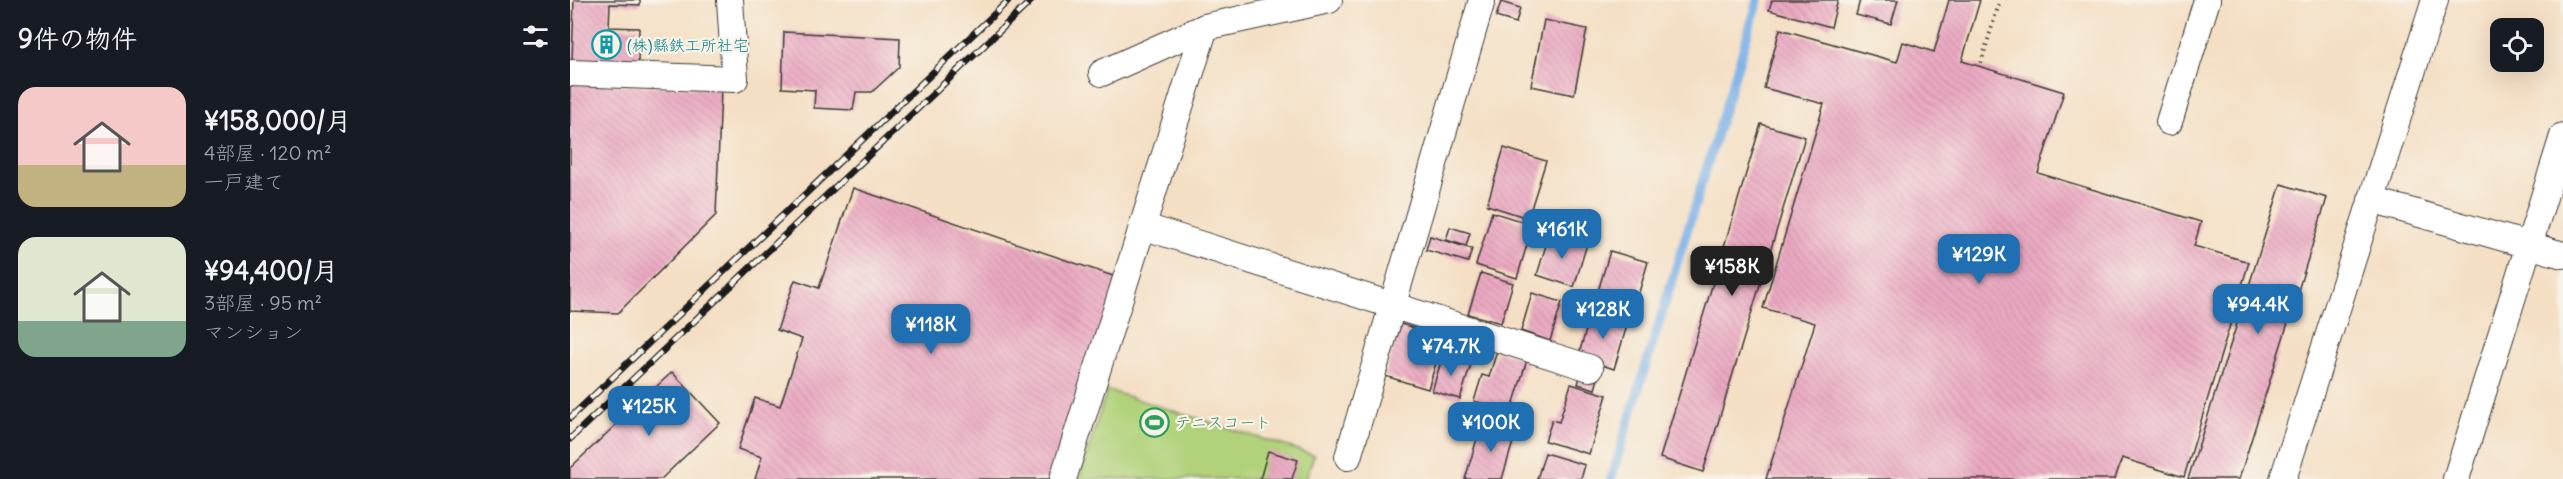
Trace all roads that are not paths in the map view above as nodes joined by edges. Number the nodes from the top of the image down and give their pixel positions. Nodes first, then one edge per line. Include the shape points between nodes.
1 (730, 0) edge
2 (1329, 0) edge
3 (1482, 0) edge
4 (2207, 0) edge
5 (2434, 0) edge
6 (1205, 27) junction
7 (570, 73) edge
8 (1102, 73) dead end
9 (2169, 122) dead end
10 (2563, 136) edge
11 (2371, 200) junction
12 (1142, 226) junction
13 (2529, 245) junction
14 (2563, 255) edge
15 (1393, 306) junction
16 (1590, 368) dead end
17 (1348, 457) dead end
18 (1063, 479) edge
19 (2283, 479) edge
20 (2456, 479) edge

1 - 7 street via 735,79
2 - 6 street
3 - 15 street
4 - 9 street
5 - 11 street
6 - 8 street
6 - 12 street
10 - 13 street
11 - 13 street
11 - 19 street
12 - 15 street
12 - 18 street
13 - 14 street
13 - 20 street
15 - 16 street
15 - 17 street

